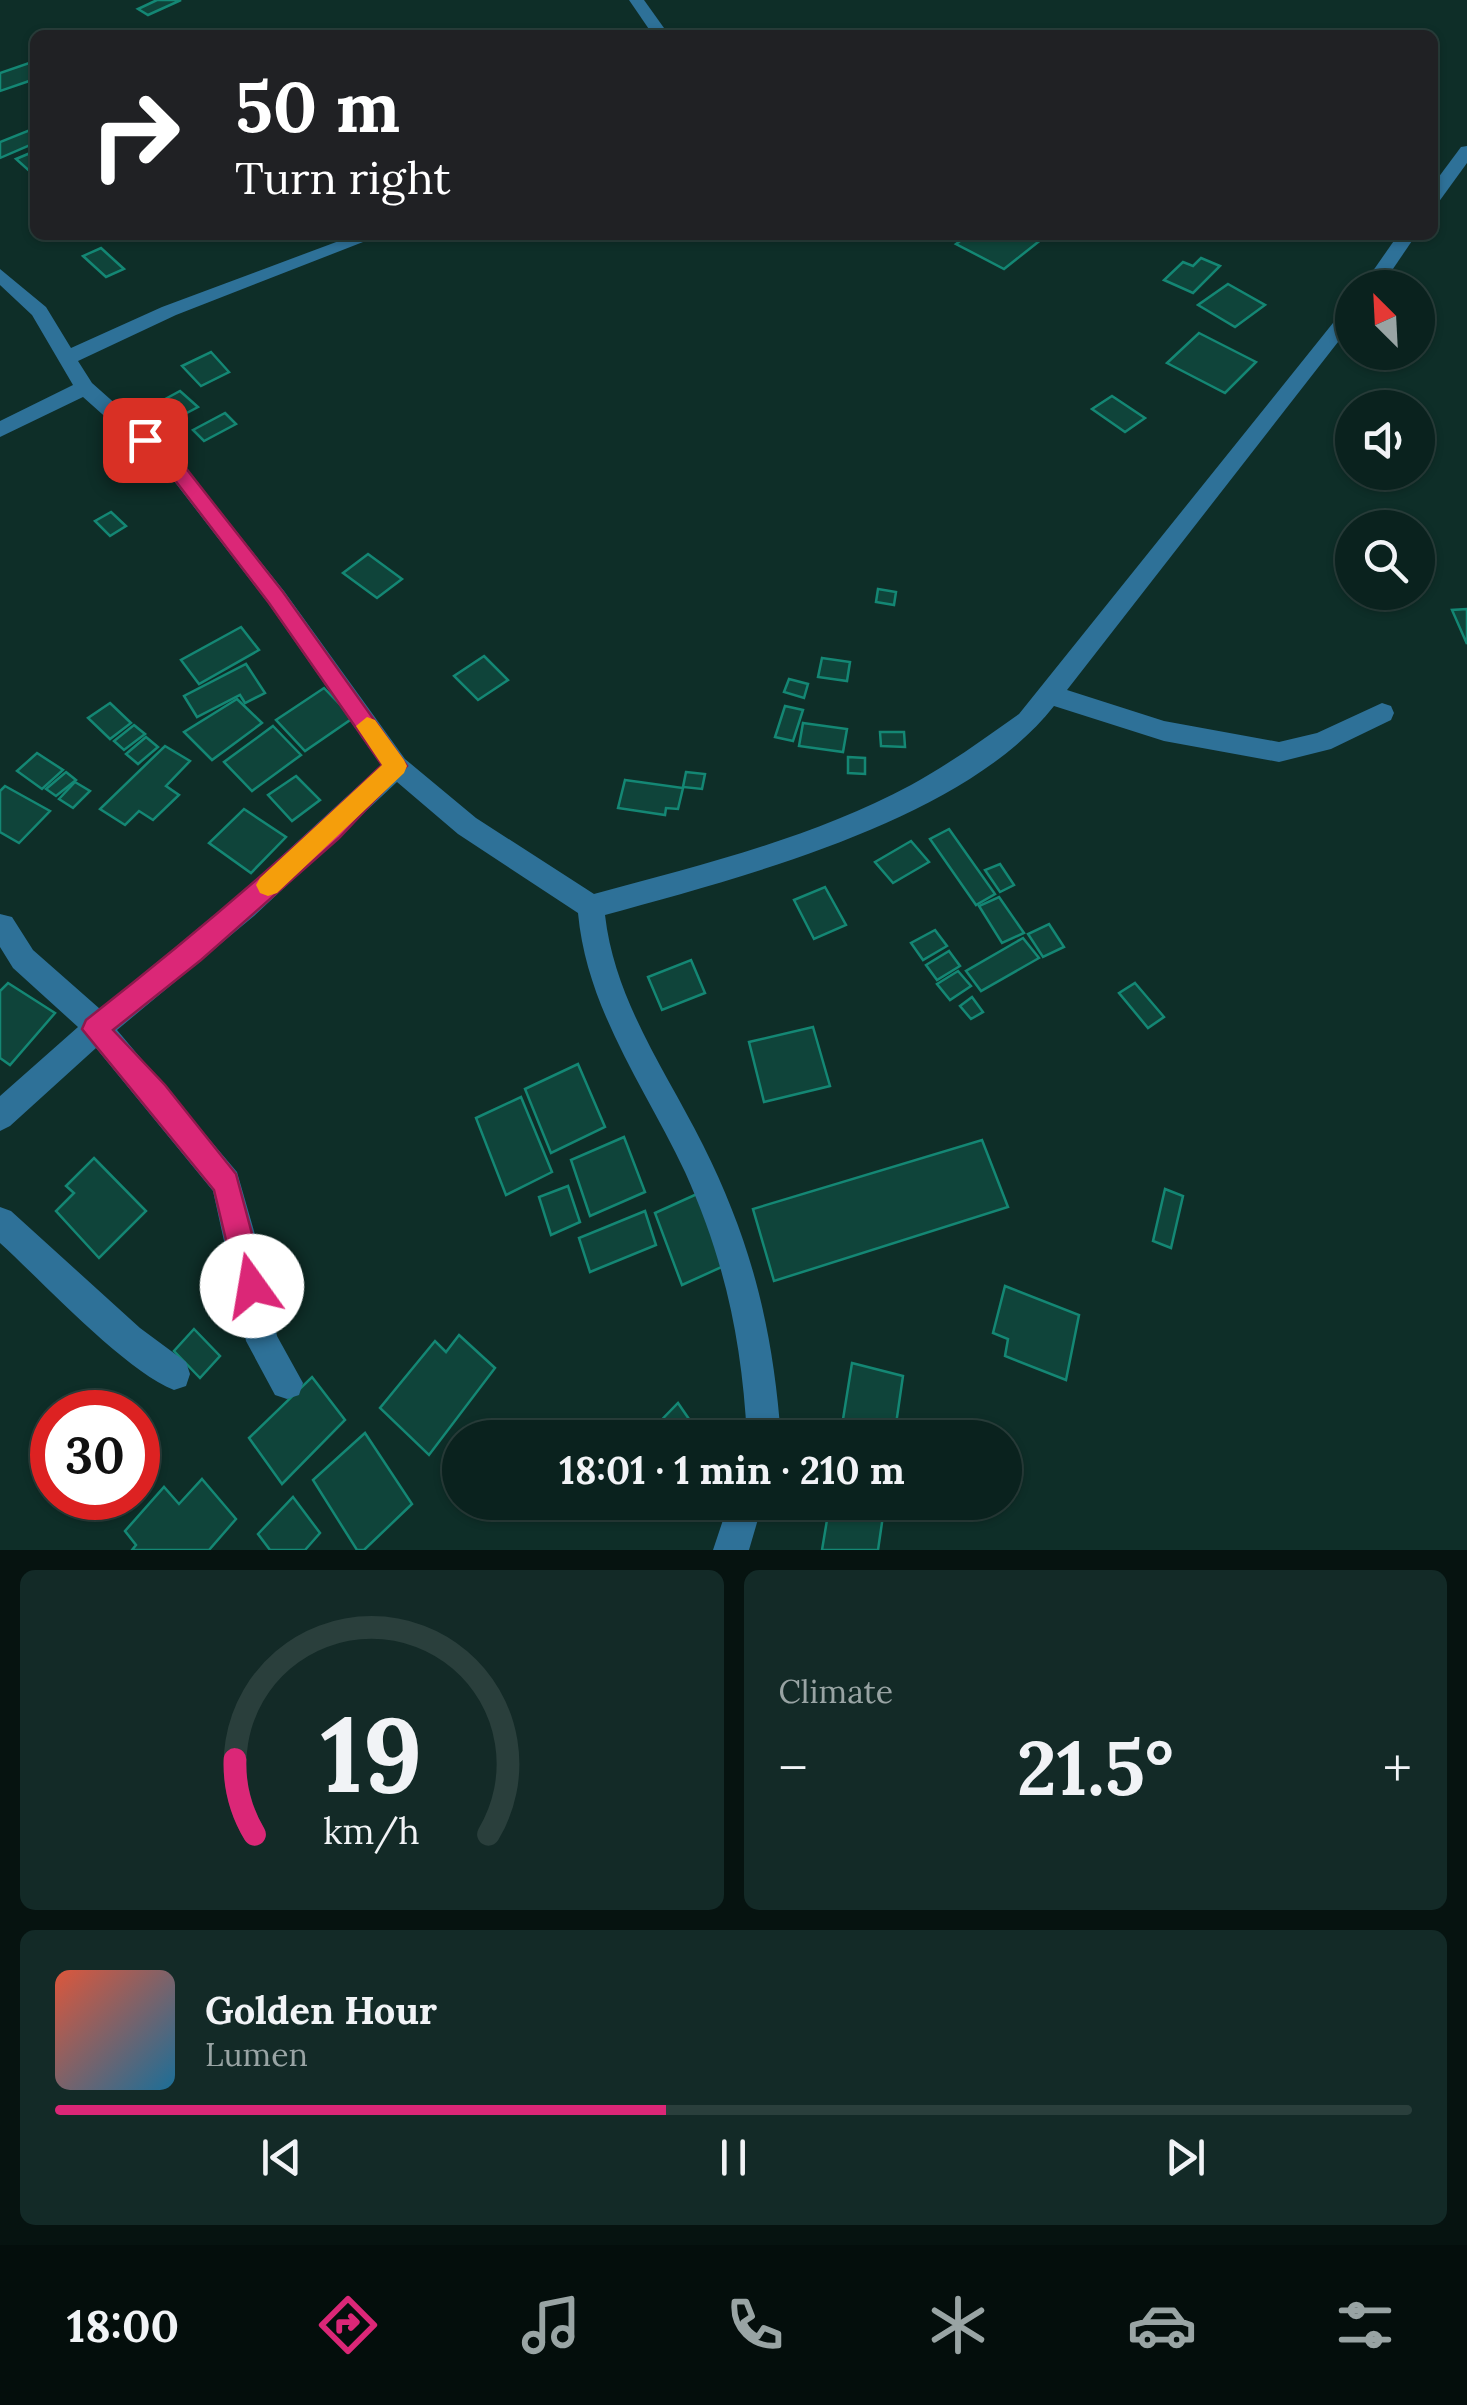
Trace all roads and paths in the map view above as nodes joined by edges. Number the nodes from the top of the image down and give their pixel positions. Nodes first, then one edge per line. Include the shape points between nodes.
1 (636, 0) edge
2 (657, 30) edge
3 (1467, 151) edge
4 (1438, 192) edge
5 (359, 240) edge
6 (1404, 240) edge
7 (1383, 270) edge
8 (0, 275) edge
9 (1335, 333) edge
10 (67, 358) junction
11 (85, 388) junction
12 (0, 430) edge
13 (1049, 694) junction
14 (1382, 713) dead end
15 (396, 766) junction
16 (591, 907) junction
17 (2, 926) edge
18 (95, 1029) junction
19 (0, 1116) edge
20 (0, 1222) edge
21 (174, 1374) dead end
22 (287, 1382) dead end
23 (763, 1420) edge
24 (740, 1520) edge
25 (731, 1550) edge

1 - 2 street
3 - 4 street
5 - 10 street
6 - 7 street
8 - 10 street via 39,311
9 - 13 street
10 - 11 street
11 - 12 street
11 - 15 street via 174,466
13 - 14 street via 1164,730 1279,752 1322,742
13 - 16 street via 1028,721 957,772 874,812 739,865
15 - 16 street via 466,826
15 - 18 street via 192,952
16 - 23 street via 592,940 606,982 644,1070 692,1154 742,1288 758,1352
17 - 18 street via 23,959 79,1006
18 - 19 street
18 - 22 street via 226,1183 262,1341
20 - 21 street
24 - 25 street

